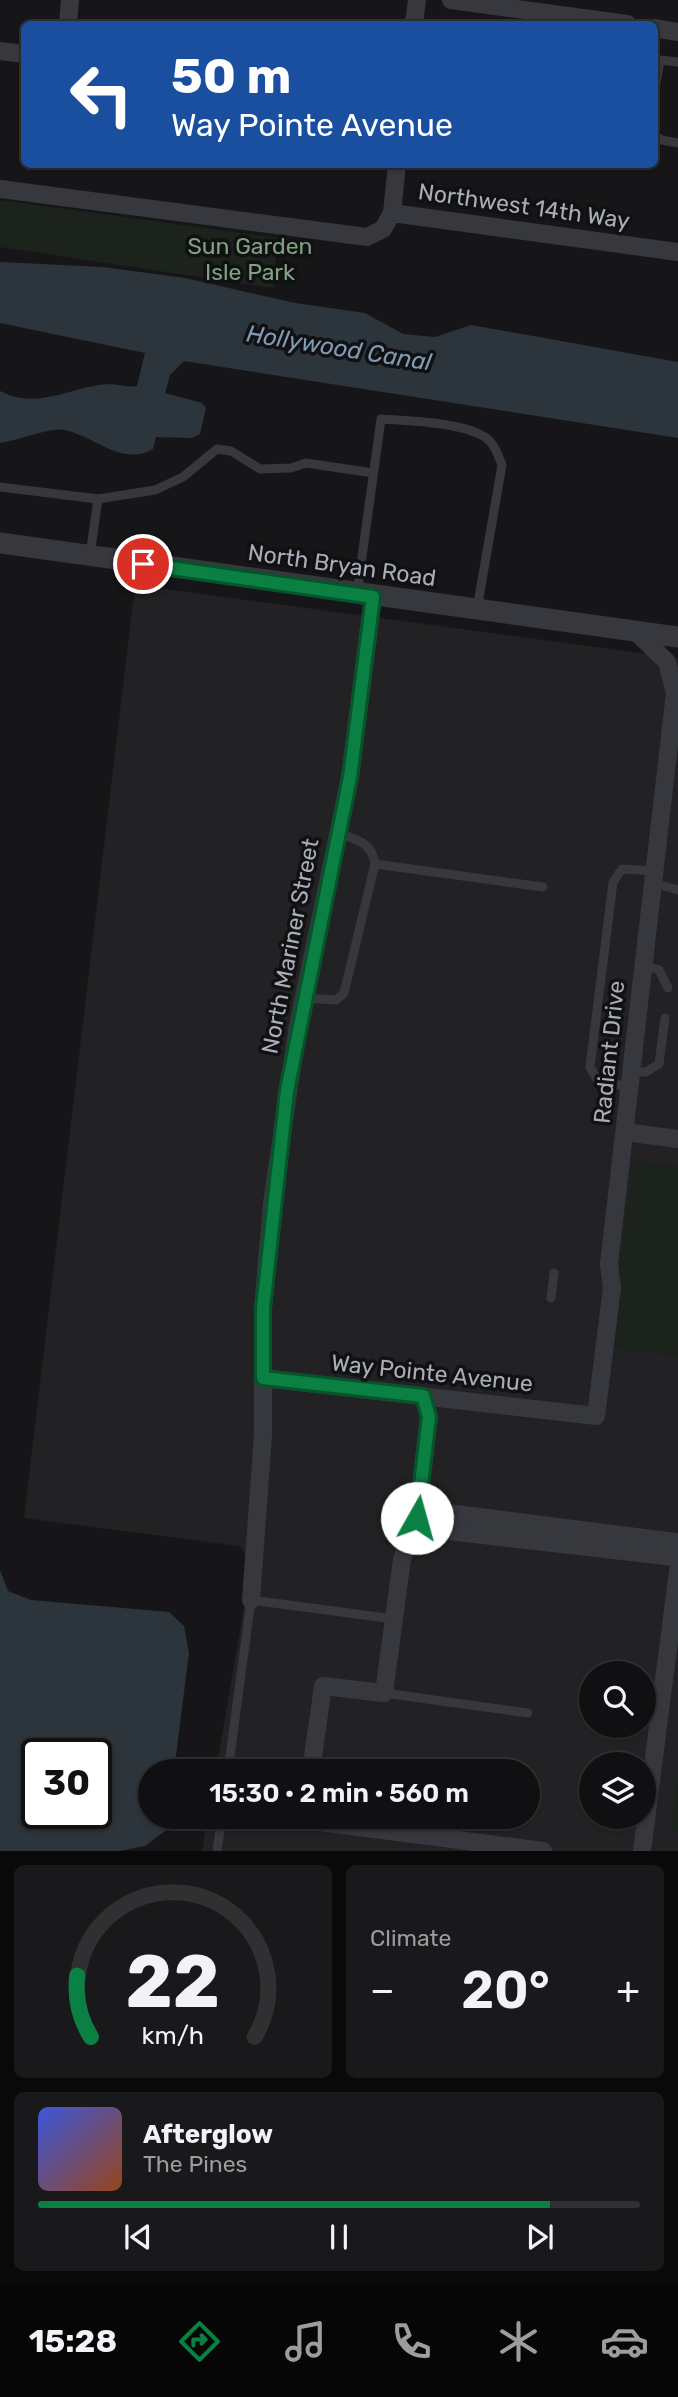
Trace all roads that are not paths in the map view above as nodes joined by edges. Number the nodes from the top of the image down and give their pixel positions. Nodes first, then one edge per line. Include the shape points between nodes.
1 (71, 0) edge
2 (416, 0) edge
3 (451, 0) edge
4 (68, 21) edge
5 (414, 21) edge
6 (605, 21) edge
7 (658, 29) edge
8 (678, 32) edge
9 (0, 51) edge
10 (21, 54) edge
11 (678, 62) edge
12 (658, 71) edge
13 (658, 138) edge
14 (678, 143) edge
15 (397, 168) edge
16 (0, 189) edge
17 (392, 213) junction
18 (678, 252) edge
19 (373, 473) junction
20 (0, 487) edge
21 (98, 499) junction
22 (0, 543) edge
23 (90, 556) junction
24 (365, 596) junction
25 (477, 610) junction
26 (635, 631) junction
27 (678, 637) edge
28 (676, 689) edge
29 (338, 832) junction
30 (375, 863) junction
31 (665, 880) edge
32 (543, 887) dead end
33 (678, 890) edge
34 (643, 966) junction
35 (668, 988) dead end
36 (304, 998) junction
37 (665, 1018) dead end
38 (631, 1079) junction
39 (625, 1132) junction
40 (678, 1139) edge
41 (554, 1273) dead end
42 (551, 1298) dead end
43 (263, 1378) junction
44 (423, 1396) junction
45 (596, 1416) joint
46 (417, 1518) junction
47 (677, 1555) edge
48 (251, 1601) junction
49 (394, 1619) junction
50 (384, 1693) junction
51 (528, 1713) dead end
52 (230, 1759) edge
53 (313, 1759) edge
54 (220, 1829) edge
55 (384, 1829) edge
56 (217, 1851) edge
57 (543, 1851) edge
58 (642, 1851) edge

1 - 4 street
2 - 5 street
3 - 6 street
7 - 8 street
9 - 10 street
11 - 12 lane via 660,60
13 - 14 lane
15 - 17 street
16 - 17 street, Northwest 14th Way via 367,237 383,229
17 - 18 street, Northwest 14th Way
19 - 21 lane via 306,463 260,469 231,451 217,449 183,477 155,490
19 - 24 lane
19 - 25 lane via 381,418 457,428 485,437 495,449 502,465
20 - 21 lane
21 - 23 lane
22 - 23 street, North Bryan Road
23 - 24 street, North Bryan Road
24 - 25 street, North Bryan Road
24 - 29 street, North Mariner Street via 350,777
25 - 26 street, North Bryan Road
26 - 27 street, North Bryan Road
26 - 28 street, Radiant Drive via 667,662
28 - 31 street, Radiant Drive
29 - 30 lane via 367,844
29 - 36 street, North Mariner Street
30 - 32 lane
30 - 36 lane via 344,993 336,1000
31 - 33 lane
31 - 34 street, Radiant Drive
31 - 38 lane via 622,869 613,882 590,1067 598,1081
34 - 35 lane via 659,970
34 - 38 street, Radiant Drive
36 - 43 street, North Mariner Street via 272,1203 263,1308
37 - 38 lane via 659,1064
38 - 39 street, Radiant Drive
39 - 40 street
39 - 45 street, Radiant Drive
41 - 42 lane
43 - 44 street, Way Pointe Avenue
43 - 48 street, North Mariner Street
44 - 45 street, Way Pointe Avenue
44 - 46 street via 429,1417
46 - 47 street via 432,1511
46 - 49 street via 405,1543
47 - 58 street
48 - 49 lane
48 - 52 lane
49 - 50 street
50 - 51 lane
50 - 53 street via 323,1686
54 - 56 lane
55 - 57 street

